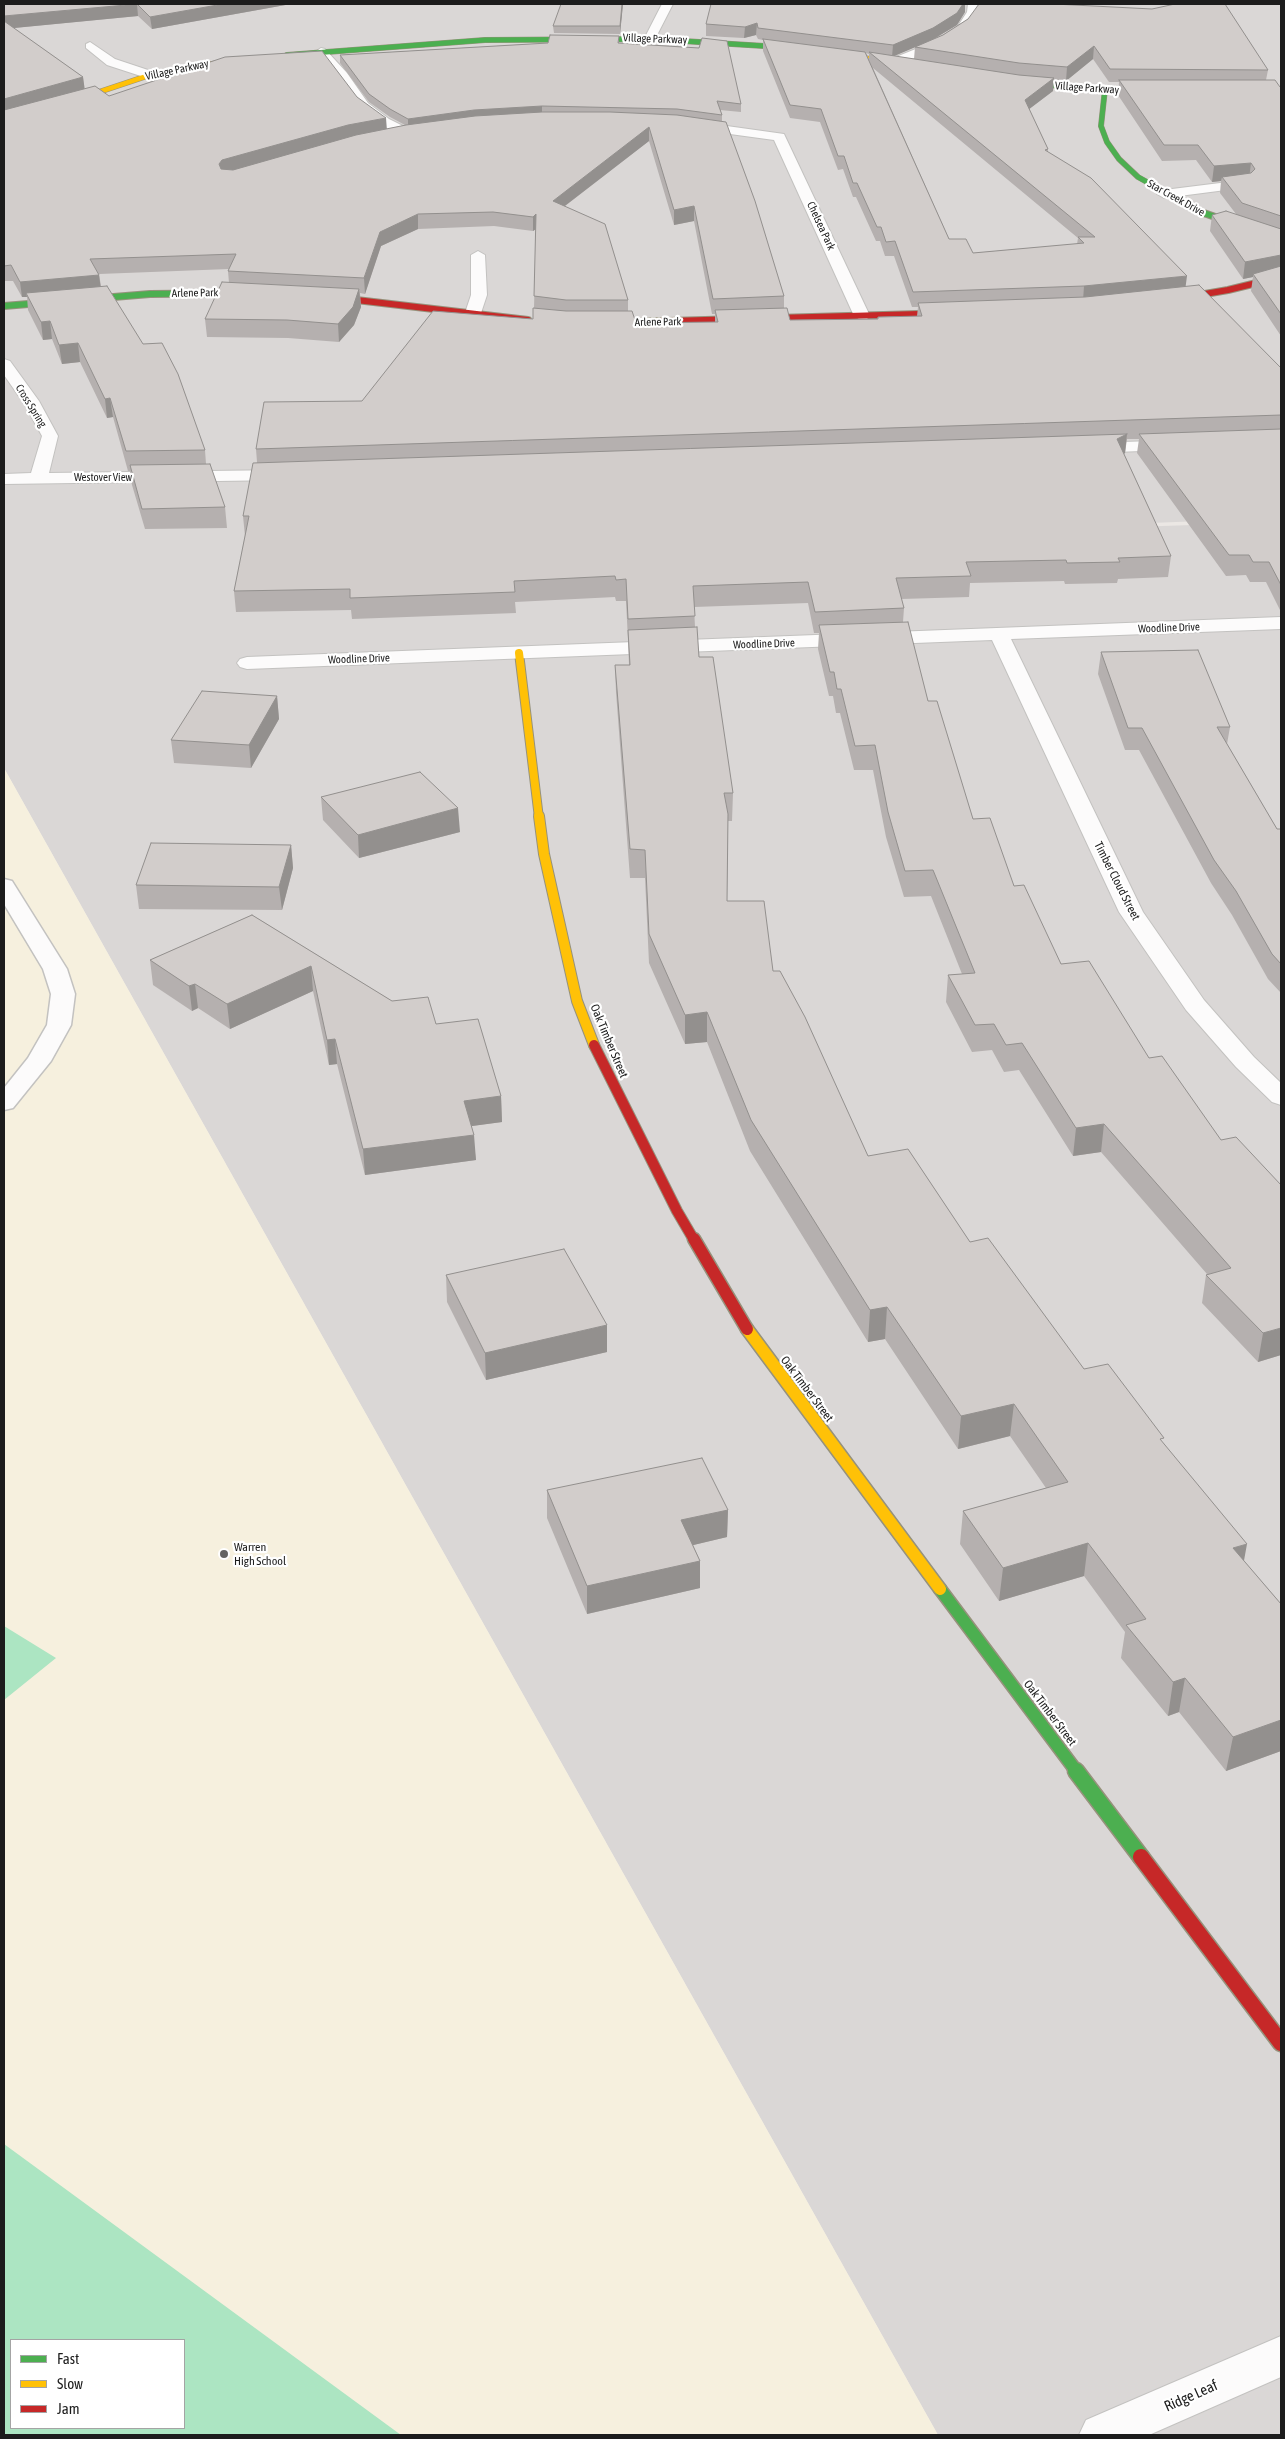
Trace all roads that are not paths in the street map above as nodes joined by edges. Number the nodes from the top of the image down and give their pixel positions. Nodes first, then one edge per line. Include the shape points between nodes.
1 (667, 4) edge
2 (973, 4) edge
3 (650, 38) junction
4 (90, 46) dead end
5 (321, 52) junction
6 (273, 56) edge
7 (254, 58) edge
8 (895, 62) junction
9 (923, 67) edge
10 (150, 75) junction
11 (1003, 80) edge
12 (1105, 90) junction
13 (1168, 90) edge
14 (4, 119) edge
15 (677, 123) edge
16 (383, 136) edge
17 (1244, 184) edge
18 (1164, 194) junction
19 (1281, 240) edge
20 (478, 255) dead end
21 (1281, 277) edge
22 (267, 294) edge
23 (313, 296) edge
24 (1154, 302) edge
25 (4, 306) edge
26 (473, 313) junction
27 (968, 313) edge
28 (862, 316) junction
29 (536, 320) edge
30 (584, 323) edge
31 (4, 364) edge
32 (1202, 444) edge
33 (1073, 449) edge
34 (302, 474) edge
35 (39, 478) junction
36 (4, 479) edge
37 (1281, 623) edge
38 (999, 635) junction
39 (519, 653) junction
40 (247, 663) dead end
41 (4, 886) edge
42 (1281, 1096) edge
43 (4, 1103) edge
44 (1281, 2043) edge
45 (1281, 2356) edge
46 (1101, 2435) edge

1 - 3 street
2 - 8 street via 973,12 962,28 937,44
3 - 5 street, Village Parkway via 485,40
3 - 8 street, Village Parkway via 770,46
4 - 10 street via 111,62
5 - 6 street, Village Parkway
5 - 16 street via 343,76 363,106 384,122 410,132
7 - 10 street, Village Parkway
8 - 9 street, Village Parkway
10 - 14 street, Village Parkway
11 - 12 street, Village Parkway
12 - 13 street, Village Parkway
12 - 18 street, Star Creek Drive via 1101,126 1107,142 1132,171
15 - 28 street, Chelsea Park via 779,137
17 - 18 street
18 - 19 street, Star Creek Drive via 1214,218
20 - 26 street via 479,295
21 - 24 street via 1228,290
22 - 25 street, Arlene Park via 150,294
23 - 26 street
26 - 29 street
27 - 28 street, Arlene Park
28 - 30 street, Arlene Park
31 - 35 street, Cross Spring via 50,436
32 - 33 street
34 - 35 street, Westover View
35 - 36 street, Westover View
37 - 38 street, Woodline Drive
38 - 39 street, Woodline Drive
38 - 42 street, Timber Cloud Street via 1131,912 1195,1005 1245,1062
39 - 40 street, Woodline Drive
39 - 44 street, Oak Timber Street via 544,854 577,1001 600,1060 677,1210 755,1343
41 - 43 lane via 55,969 63,994 59,1025 43,1054
45 - 46 street, Ridge Leaf

